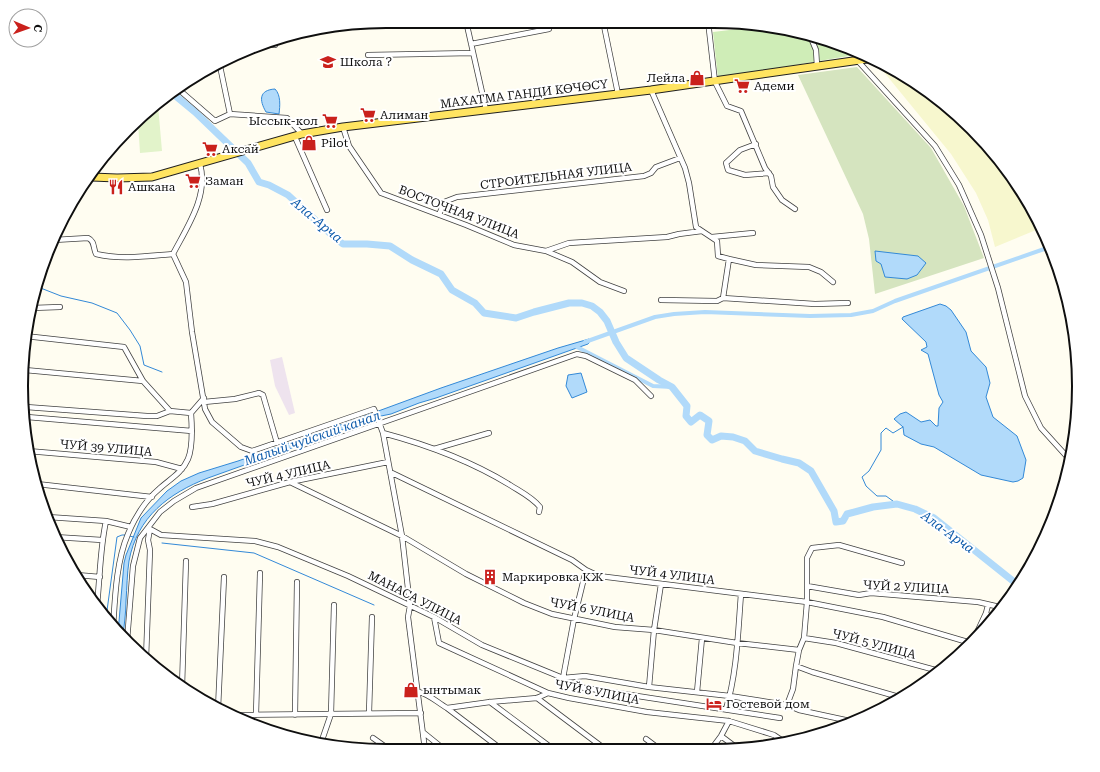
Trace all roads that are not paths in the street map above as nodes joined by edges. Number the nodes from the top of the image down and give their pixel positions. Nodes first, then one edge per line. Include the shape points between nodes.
1 (468, 28) edge
2 (604, 28) edge
3 (709, 28) edge
4 (549, 29) dead end
5 (813, 42) edge
6 (471, 44) junction
7 (473, 53) junction
8 (368, 56) dead end
9 (857, 60) junction
10 (861, 60) edge
11 (816, 66) junction
12 (221, 69) edge
13 (715, 82) junction
14 (651, 90) junction
15 (182, 92) edge
16 (618, 94) junction
17 (486, 110) junction
18 (230, 114) junction
19 (343, 127) junction
20 (302, 134) junction
21 (295, 137) junction
22 (756, 144) junction
23 (680, 158) junction
24 (200, 164) junction
25 (769, 173) junction
26 (95, 177) edge
27 (795, 209) dead end
28 (327, 210) dead end
29 (439, 215) junction
30 (702, 231) junction
31 (753, 233) dead end
32 (712, 237) junction
33 (59, 240) edge
34 (546, 251) junction
35 (173, 254) junction
36 (729, 259) junction
37 (833, 282) dead end
38 (624, 291) dead end
39 (723, 298) junction
40 (661, 300) dead end
41 (848, 303) dead end
42 (60, 307) dead end
43 (37, 308) edge
44 (31, 337) edge
45 (29, 370) edge
46 (143, 381) junction
47 (651, 396) dead end
48 (204, 400) junction
49 (29, 407) edge
50 (170, 411) junction
51 (191, 413) junction
52 (30, 417) edge
53 (380, 423) junction
54 (192, 431) junction
55 (383, 433) junction
56 (488, 433) dead end
57 (277, 443) junction
58 (433, 449) junction
59 (34, 451) edge
60 (1065, 455) edge
61 (388, 462) junction
62 (182, 469) junction
63 (390, 472) junction
64 (290, 482) junction
65 (42, 485) edge
66 (152, 497) junction
67 (192, 507) dead end
68 (539, 512) dead end
69 (53, 517) edge
70 (106, 521) junction
71 (132, 527) junction
72 (149, 528) junction
73 (402, 536) junction
74 (62, 537) edge
75 (102, 540) junction
76 (186, 561) dead end
77 (902, 563) dead end
78 (586, 570) junction
79 (260, 574) dead end
80 (82, 575) edge
81 (100, 577) junction
82 (224, 577) dead end
83 (297, 582) dead end
84 (661, 584) junction
85 (807, 586) junction
86 (741, 594) junction
87 (98, 598) edge
88 (807, 602) junction
89 (334, 605) dead end
90 (988, 605) junction
91 (410, 606) junction
92 (996, 606) edge
93 (986, 613) junction
94 (988, 616) edge
95 (113, 617) edge
96 (434, 617) junction
97 (372, 618) dead end
98 (574, 619) junction
99 (981, 624) edge
100 (654, 630) junction
101 (128, 633) edge
102 (702, 638) junction
103 (804, 638) junction
104 (965, 641) edge
105 (737, 643) junction
106 (799, 650) junction
107 (146, 651) edge
108 (796, 666) junction
109 (933, 669) edge
110 (563, 678) junction
111 (182, 680) edge
112 (649, 687) junction
113 (419, 692) junction
114 (697, 692) junction
115 (548, 693) junction
116 (730, 696) junction
117 (894, 696) edge
118 (537, 698) junction
119 (218, 702) edge
120 (490, 702) junction
121 (787, 705) junction
122 (446, 708) junction
123 (726, 709) junction
124 (369, 713) junction
125 (421, 713) junction
126 (244, 714) edge
127 (256, 714) junction
128 (331, 714) junction
129 (295, 715) junction
130 (780, 718) dead end
131 (844, 720) edge
132 (729, 721) junction
133 (424, 733) junction
134 (721, 736) junction
135 (323, 738) edge
136 (373, 738) dead end
137 (778, 738) edge
138 (646, 740) dead end
139 (731, 743) edge
140 (381, 744) edge
141 (425, 744) edge
142 (438, 744) edge
143 (494, 744) edge
144 (546, 744) edge
145 (598, 744) edge
146 (652, 744) edge
147 (715, 744) edge

1 - 6 street
2 - 16 street
3 - 13 street
4 - 6 street
5 - 11 street via 816,50
6 - 7 street
7 - 8 street
7 - 17 street
9 - 10 main road, МАХАТМА ГАНДИ КӨЧӨСҮ
9 - 11 main road, МАХАТМА ГАНДИ КӨЧӨСҮ
9 - 60 street via 935,146 959,185 990,263 1025,396 1041,428
11 - 13 main road, МАХАТМА ГАНДИ КӨЧӨСҮ
12 - 18 street
13 - 14 main road, МАХАТМА ГАНДИ КӨЧӨСҮ
13 - 22 street via 727,106 741,110
14 - 16 main road, МАХАТМА ГАНДИ КӨЧӨСҮ
14 - 23 street
15 - 18 street via 215,121
16 - 17 main road, МАХАТМА ГАНДИ КӨЧӨСҮ
17 - 19 main road, МАХАТМА ГАНДИ КӨЧӨСҮ
18 - 20 street via 287,118
19 - 20 main road, МАХАТМА ГАНДИ КӨЧӨСҮ
19 - 29 street, ВОСТОЧНАЯ УЛИЦА via 349,146 381,194
20 - 21 main road, МАХАТМА ГАНДИ КӨЧӨСҮ
21 - 24 main road, МАХАТМА ГАНДИ КӨЧӨСҮ
21 - 28 street
22 - 25 street
22 - 25 street via 740,150 726,163 728,170 745,175
23 - 29 street, СТРОИТЕЛЬНАЯ УЛИЦА via 656,167 644,176 457,197 444,202
23 - 30 street via 689,183 696,227
24 - 26 main road, МАХАТМА ГАНДИ КӨЧӨСҮ via 152,177
24 - 35 street via 203,173 201,196
25 - 27 street via 773,187 782,200
29 - 34 street, ВОСТОЧНАЯ УЛИЦА via 514,245
30 - 32 street
30 - 34 street, ВОСТОЧНАЯ УЛИЦА via 667,237 569,243
31 - 32 street
32 - 36 street via 717,241 718,256
33 - 35 street via 92,239 96,254 103,256 139,257
34 - 38 street via 572,262 600,282
35 - 48 street via 186,282
36 - 37 street via 756,264 809,267 821,272
36 - 39 street
39 - 40 street via 716,301
39 - 41 street via 815,304
42 - 43 street
44 - 46 street via 124,347
45 - 46 street
46 - 50 street
47 - 53 street via 635,380 586,356 576,354
48 - 51 street
48 - 57 street via 205,409 212,422 241,447 252,451
48 - 57 street via 235,399 263,394
49 - 50 street via 147,416 157,416
50 - 51 street
51 - 54 street
52 - 54 street
53 - 55 street
53 - 57 street via 374,409
53 - 72 street via 196,488 160,512
54 - 62 street via 189,458
55 - 58 street
55 - 61 street
56 - 58 street
58 - 68 street via 490,473 534,499 540,507
59 - 62 street, ЧУЙ 39 УЛИЦА via 156,462
61 - 63 street
61 - 64 street, ЧУЙ 4 УЛИЦА
62 - 66 street
63 - 73 street
63 - 78 street, ЧУЙ 4 УЛИЦА via 572,560
64 - 67 street, ЧУЙ 4 УЛИЦА via 212,504
64 - 73 street, ЧУЙ 6 УЛИЦА
65 - 66 street
66 - 71 street via 140,510
69 - 70 street
70 - 71 street
70 - 75 street
71 - 95 street via 120,554
72 - 91 street, МАНАСА УЛИЦА via 162,535 256,541 278,547 348,576
72 - 101 street via 140,538 135,553
72 - 107 street
73 - 91 street
73 - 98 street, ЧУЙ 6 УЛИЦА via 466,574 524,603
74 - 75 street
75 - 81 street
76 - 111 street
77 - 85 street via 839,545 812,548 807,558
78 - 84 street, ЧУЙ 4 УЛИЦА via 599,576
78 - 98 street
79 - 127 street
80 - 81 street
81 - 87 street
82 - 119 street
83 - 129 street
84 - 86 street, ЧУЙ 4 УЛИЦА
84 - 100 street
85 - 88 street
85 - 90 street, ЧУЙ 2 УЛИЦА via 859,595 871,593
86 - 88 street, ЧУЙ 4 УЛИЦА
86 - 105 street
88 - 103 street
88 - 104 street, ЧУЙ 4 УЛИЦА via 883,617
89 - 128 street
90 - 92 street, ЧУЙ 2 УЛИЦА
90 - 93 street
91 - 96 street, МАНАСА УЛИЦА
91 - 113 street via 408,617
93 - 94 street
93 - 99 street
96 - 110 street, МАНАСА УЛИЦА via 482,645
96 - 115 street, ЧУЙ 8 УЛИЦА via 439,643
97 - 124 street
98 - 100 street, ЧУЙ 6 УЛИЦА via 615,627
98 - 110 street
100 - 102 street, ЧУЙ 6 УЛИЦА
100 - 112 street
102 - 105 street, ЧУЙ 6 УЛИЦА
102 - 114 street
103 - 106 street
103 - 109 street, ЧУЙ 5 УЛИЦА via 836,643
105 - 106 street, ЧУЙ 6 УЛИЦА
105 - 116 street
106 - 108 street
108 - 117 street
108 - 121 street via 793,689
110 - 112 street, МАНАСА УЛИЦА via 585,676
110 - 123 street, МАНАСА УЛИЦА via 579,687
112 - 114 street, МАНАСА УЛИЦА
113 - 122 street via 426,693
113 - 125 street
114 - 116 street, МАНАСА УЛИЦА
115 - 118 street
115 - 132 street, ЧУЙ 8 УЛИЦА via 647,712
116 - 121 street, МАНАСА УЛИЦА
116 - 123 street
118 - 120 street
118 - 145 street
120 - 122 street
120 - 144 street
121 - 131 street, МАНАСА УЛИЦА
122 - 143 street
123 - 130 street, МАНАСА УЛИЦА
124 - 125 street
124 - 128 street
125 - 133 street
126 - 127 street
127 - 129 street
128 - 129 street
128 - 135 street
132 - 134 street
132 - 137 street, ЧУЙ 8 УЛИЦА
133 - 141 street
133 - 142 street
134 - 139 street
134 - 147 street
136 - 140 street
138 - 146 street

